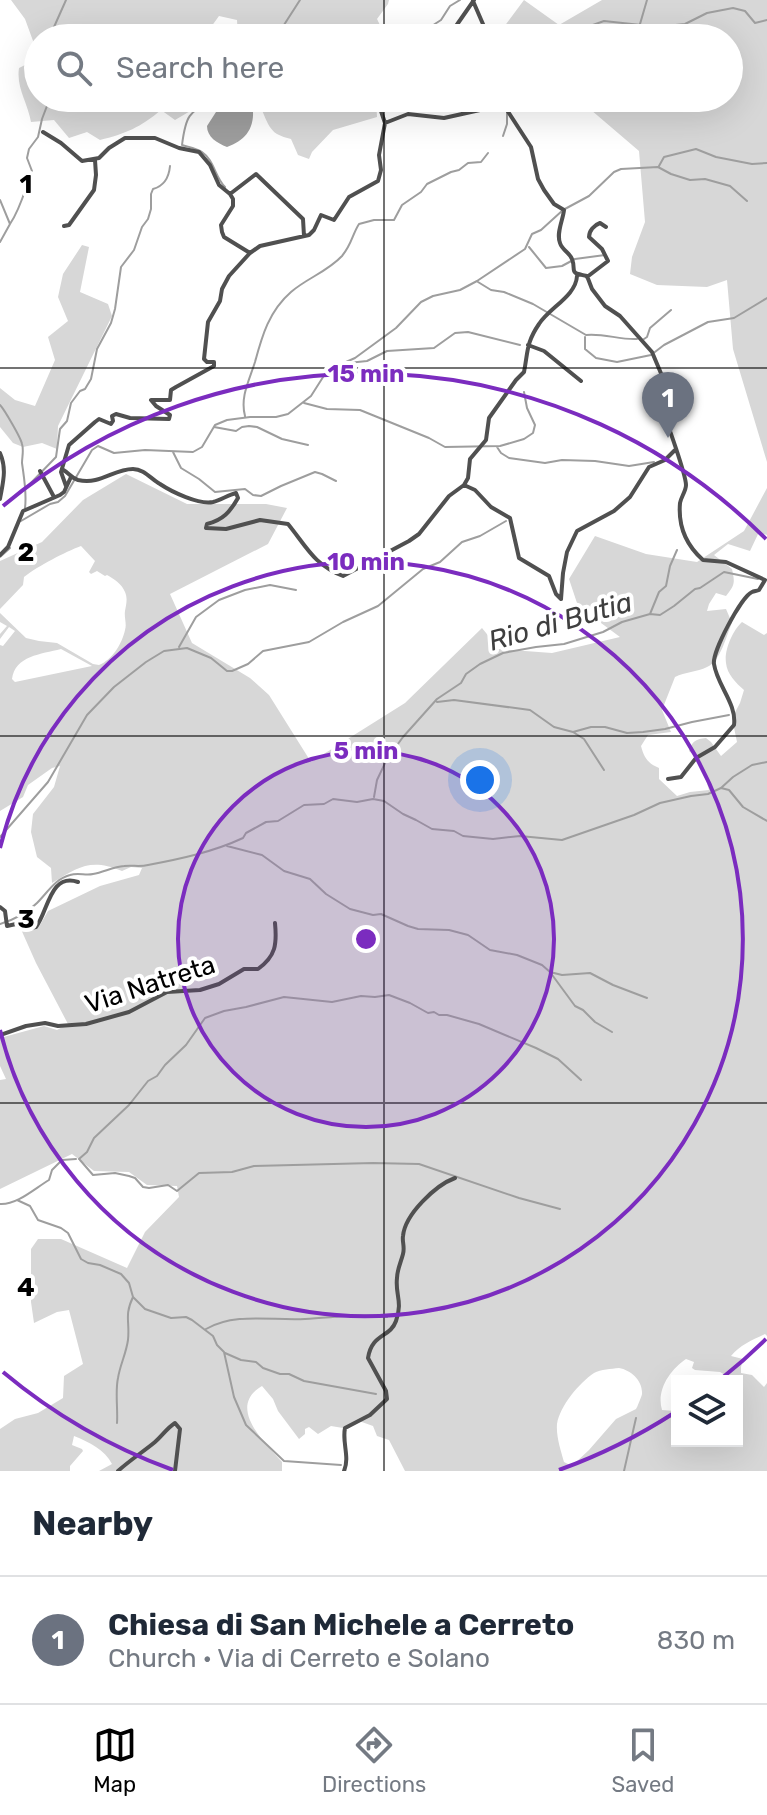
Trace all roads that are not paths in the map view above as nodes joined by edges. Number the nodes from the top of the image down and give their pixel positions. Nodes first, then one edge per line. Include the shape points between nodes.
1 (474, 1) edge
2 (457, 24) edge
3 (483, 24) edge
4 (381, 112) edge
5 (471, 112) edge
6 (509, 112) edge
7 (385, 123) junction
8 (43, 132) dead end
9 (95, 160) junction
10 (230, 194) junction
11 (64, 226) dead end
12 (606, 227) dead end
13 (304, 236) junction
14 (250, 253) junction
15 (577, 275) junction
16 (587, 277) junction
17 (528, 345) junction
18 (581, 381) dead end
19 (676, 449) junction
20 (0, 453) edge
21 (62, 469) junction
22 (42, 475) dead end
23 (74, 478) junction
24 (464, 485) junction
25 (66, 486) junction
26 (54, 497) junction
27 (0, 499) edge
28 (0, 555) edge
29 (668, 779) dead end
30 (78, 882) dead end
31 (0, 907) edge
32 (275, 923) dead end
33 (0, 1035) edge
34 (455, 1178) dead end
35 (118, 1471) edge
36 (175, 1471) edge
37 (344, 1471) edge

1 - 2 street
1 - 3 street
4 - 7 street
5 - 7 street via 444,118 408,114
6 - 15 street via 531,147 544,190 564,209 560,243
7 - 13 street via 378,181 349,197 334,220 321,215
8 - 9 street via 82,161
9 - 10 street via 125,138 155,138 199,152
9 - 11 street via 94,190
10 - 13 street via 256,174 303,219
10 - 14 street via 233,206 222,232
12 - 16 street via 596,224 589,237 608,261
13 - 14 street
14 - 21 street via 226,279 208,322 204,359 214,366 171,390 168,401 151,400 169,419 116,414 111,424 99,419 69,445
15 - 16 street
15 - 17 street via 574,287 541,321
16 - 19 street via 605,306 653,354 668,390 662,412
17 - 18 street via 544,351
17 - 24 street via 524,372 491,413 486,440 470,459
19 - 24 street via 649,467 614,511 577,531 567,552 561,599 549,576 519,558 510,518
19 - 29 street via 686,483 680,507 684,536 703,560 726,562 765,580 730,621 714,659 734,725 681,777
20 - 27 street via 5,478
21 - 23 street
21 - 25 street
22 - 26 street
23 - 24 street via 102,480 136,470 203,502 236,493 227,515 206,528 260,520 288,524 318,562 343,576 419,534
23 - 25 street
25 - 26 street
26 - 28 street via 24,510
30 - 31 street via 57,886 36,927 7,926
32 - 33 street, Via Natreta via 276,945 258,969 239,971 210,988 167,992 129,1012 86,1024 45,1023
34 - 37 street via 427,1195 405,1228 396,1281 398,1316 393,1328 375,1340 368,1358 387,1399 345,1428
35 - 36 street via 175,1423 180,1429

